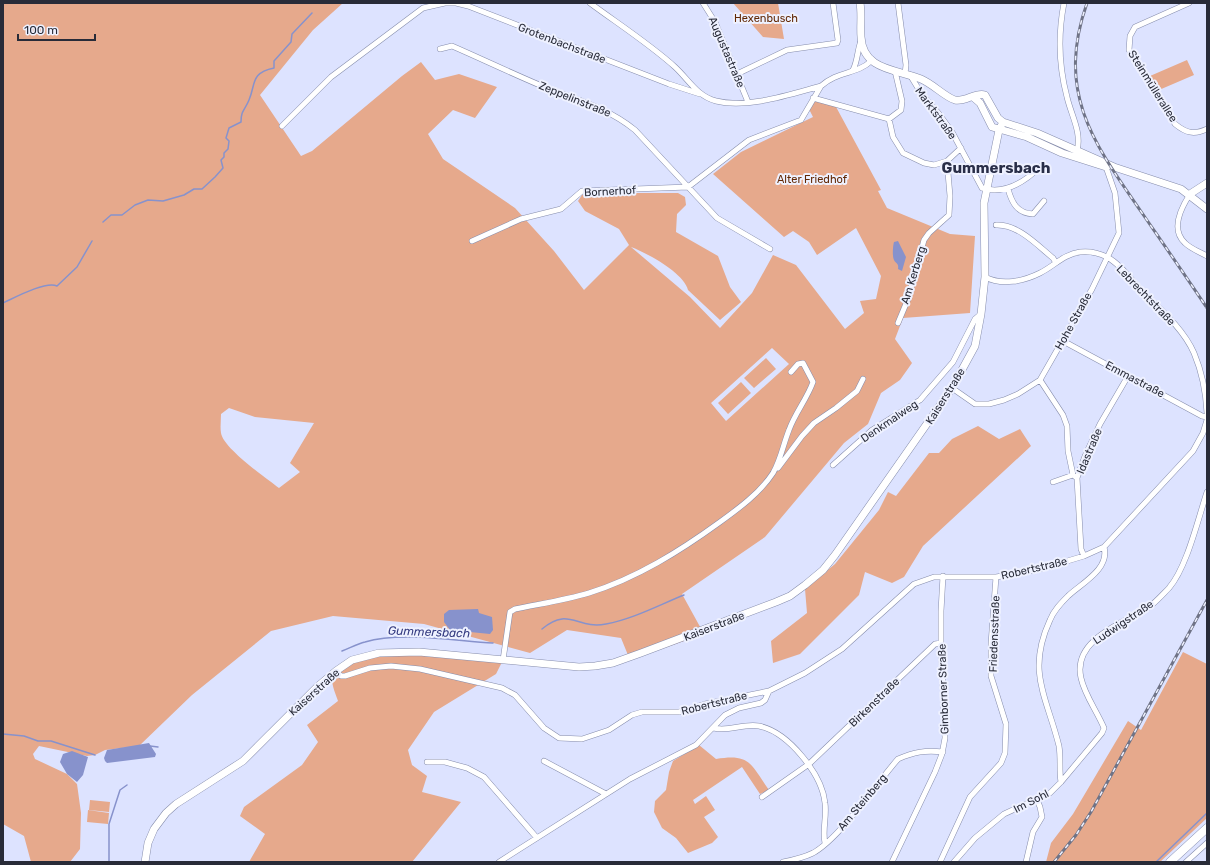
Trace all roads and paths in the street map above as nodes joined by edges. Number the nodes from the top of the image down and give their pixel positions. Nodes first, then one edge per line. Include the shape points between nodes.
1 (590, 3) edge
2 (703, 3) edge
3 (833, 3) edge
4 (860, 3) edge
5 (898, 3) edge
6 (1064, 3) edge
7 (1189, 3) edge
8 (423, 6) edge
9 (861, 41) junction
10 (440, 49) dead end
11 (871, 61) junction
12 (853, 70) junction
13 (895, 71) junction
14 (737, 74) junction
15 (908, 74) junction
16 (821, 86) junction
17 (700, 94) junction
18 (973, 97) junction
19 (813, 98) junction
20 (748, 102) junction
21 (889, 119) junction
22 (1003, 122) junction
23 (282, 126) dead end
24 (1207, 129) edge
25 (999, 130) junction
26 (961, 148) junction
27 (1076, 154) junction
28 (947, 161) junction
29 (1042, 166) dead end
30 (1114, 167) junction
31 (1106, 168) junction
32 (1207, 183) edge
33 (688, 187) junction
34 (987, 189) junction
35 (1008, 189) junction
36 (1190, 194) junction
37 (1044, 201) dead end
38 (1207, 208) edge
39 (996, 224) dead end
40 (472, 241) dead end
41 (770, 249) dead end
42 (1207, 256) edge
43 (1108, 258) junction
44 (1056, 263) junction
45 (985, 277) junction
46 (981, 314) junction
47 (898, 323) dead end
48 (1063, 341) junction
49 (791, 372) dead end
50 (1128, 376) junction
51 (864, 379) dead end
52 (1040, 380) junction
53 (952, 388) junction
54 (1207, 413) edge
55 (1207, 418) edge
56 (1207, 425) edge
57 (833, 465) dead end
58 (772, 474) junction
59 (1075, 476) junction
60 (1053, 482) dead end
61 (1207, 492) edge
62 (1104, 547) junction
63 (1084, 556) junction
64 (943, 576) junction
65 (996, 577) junction
66 (941, 643) junction
67 (503, 660) junction
68 (336, 671) junction
69 (769, 691) junction
70 (714, 728) junction
71 (1102, 733) joint
72 (943, 752) junction
73 (544, 761) dead end
74 (427, 762) dead end
75 (809, 764) junction
76 (1062, 782) junction
77 (606, 794) junction
78 (762, 797) dead end
79 (1037, 800) junction
80 (1207, 828) edge
81 (537, 838) junction
82 (825, 843) junction
83 (1207, 843) edge
84 (145, 862) edge
85 (499, 862) edge
86 (783, 862) edge
87 (892, 862) edge
88 (940, 862) edge
89 (954, 862) edge
90 (1026, 862) edge
91 (1170, 862) edge
92 (1186, 862) edge

1 - 17 street via 675,67
2 - 14 street, Augustastraße via 716,22
3 - 14 street via 837,43 787,50
4 - 9 street
5 - 15 street
6 - 27 street via 1061,70 1079,138
7 - 24 street, Steinmüllerallee via 1135,28 1130,36 1129,50 1176,124 1189,133
8 - 17 street, Grotenbachstraße via 445,3 468,6
8 - 23 street, Grotenbachstraße via 331,77
9 - 11 street
9 - 12 street
10 - 33 street, Zeppelinstraße via 452,46 502,70 589,103 620,118 635,130
11 - 12 street
11 - 13 street
12 - 16 street via 838,75
13 - 15 street
13 - 21 street via 902,101 901,110
14 - 20 street, Augustastraße
15 - 18 street via 927,81 954,100
15 - 26 street, Marktstraße via 945,122
16 - 19 street
16 - 20 street, Grotenbachstraße
17 - 20 street, Grotenbachstraße via 722,102
18 - 22 street via 978,94 985,95
18 - 25 street via 980,104 992,127
19 - 21 street
19 - 33 street via 801,120 749,140
21 - 28 street via 893,137 903,153 934,165
22 - 25 street, Kaiserstraße
22 - 27 street via 1018,126
25 - 27 street
25 - 34 street, Kaiserstraße
26 - 28 street
26 - 34 street, Marktstraße via 978,182 982,188
27 - 30 street
27 - 31 street
28 - 47 street, Am Kerberg via 949,215 924,240 908,298
29 - 35 street via 1020,184
30 - 31 street
30 - 36 street via 1168,183
31 - 43 street, Hohe Straße via 1115,193 1119,221 1119,233
32 - 36 street
33 - 40 street, Bornerhof via 582,190 561,209 521,219
33 - 41 street via 717,218
34 - 35 street
34 - 45 street, Kaiserstraße via 984,203
35 - 37 street via 1013,205 1024,213 1033,214
36 - 38 street
36 - 42 street via 1178,218 1180,236 1185,243
39 - 44 street via 1003,224 1022,233
43 - 44 street, Lebrechtstraße via 1091,252 1080,252 1066,256
43 - 48 street, Hohe Straße
43 - 54 street, Lebrechtstraße via 1162,310 1187,340 1199,364
44 - 45 street, Lebrechtstraße via 1041,273 1018,280 993,281
45 - 46 street, Kaiserstraße
46 - 53 street, Kaiserstraße via 974,346
46 - 57 street, Denkmalweg via 975,319 953,362 922,398 872,430
48 - 50 street, Emmastraße
48 - 52 street, Hohe Straße
49 - 58 street via 798,364 803,363 813,382 789,429 779,462
50 - 55 street, Emmastraße
50 - 59 street, Idastraße via 1100,424
51 - 58 street via 857,391 814,423
52 - 53 street, Hohe Straße via 1018,394 989,404 975,404
52 - 59 street via 1063,415 1067,426 1068,451
53 - 67 street, Kaiserstraße via 835,555 823,570 790,596 613,662 579,667
55 - 56 street
56 - 62 street via 1193,451
58 - 67 street via 738,509 664,560 589,593 510,612
59 - 60 street
59 - 63 street, Idastraße via 1081,549
61 - 71 street, Ludwigstraße via 1182,563 1170,587 1151,606 1098,636 1084,652 1080,676 1104,728
62 - 63 street
62 - 76 street via 1106,553 1100,566 1056,609 1040,646 1040,684 1059,746
63 - 65 street, Robertstraße via 1044,568
64 - 65 street, Robertstraße
64 - 66 street, Gimborner Straße
64 - 69 street, Robertstraße via 914,584 842,649 805,673
65 - 88 street, Friedensstraße via 991,676 1006,724 1005,753 1000,763 970,797
66 - 72 street, Gimborner Straße via 945,738
66 - 75 street, Birkenstraße via 935,644
67 - 68 street, Kaiserstraße via 419,652 379,653 352,660
68 - 69 street, Robertstraße via 345,676 370,668 391,666 502,688 515,695 544,728 559,738 582,739 609,730 632,715 642,712 679,712
68 - 84 street, Kaiserstraße via 243,761 166,813 154,829 148,843
69 - 70 street via 765,700 733,710
70 - 75 street via 721,730 758,726 773,730 786,739
70 - 77 street via 696,745
71 - 76 street, Im Sohl
72 - 82 street, Am Steinberg via 913,752 898,759 852,815
72 - 87 street, Gimborner Straße via 908,833
73 - 77 street
74 - 81 street via 445,762 467,768 484,777
75 - 78 street, Birkenstraße
75 - 82 street via 821,787 825,802
76 - 79 street, Im Sohl
77 - 81 street
79 - 89 street, Im Sohl via 1004,814 975,838
79 - 90 street via 1042,817 1033,832
80 - 91 main road
81 - 85 street
82 - 86 street, Am Steinberg via 804,857
83 - 92 street

